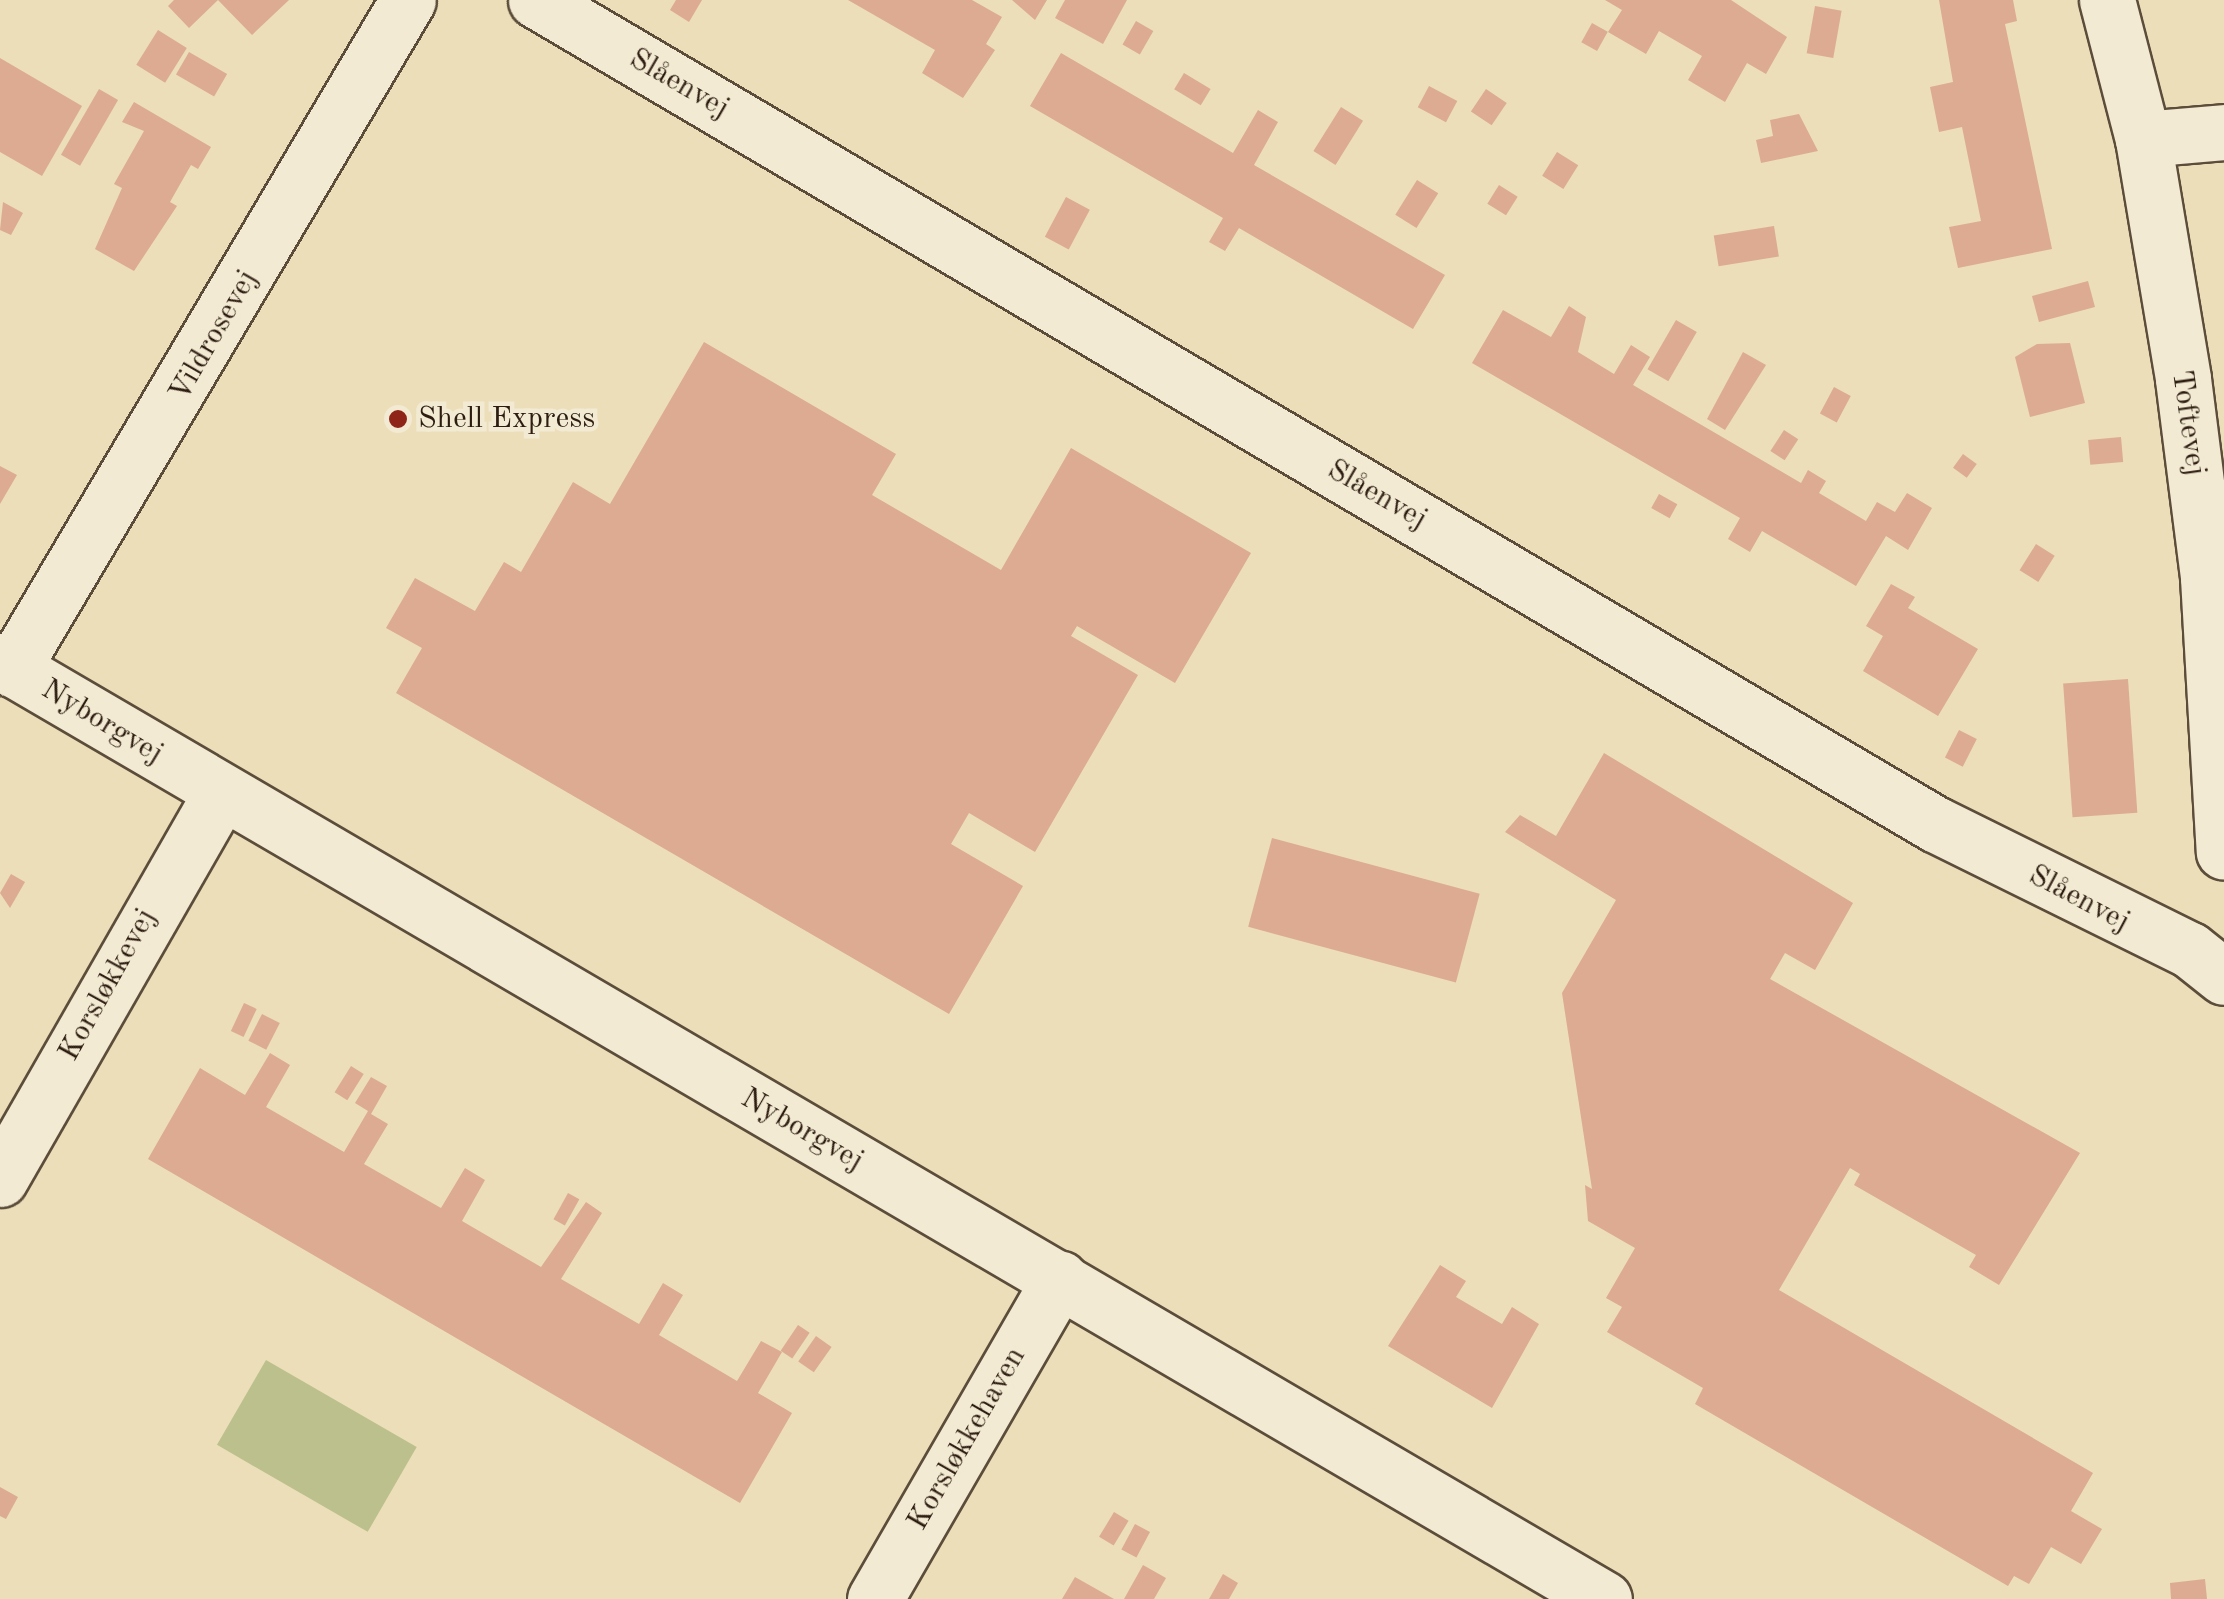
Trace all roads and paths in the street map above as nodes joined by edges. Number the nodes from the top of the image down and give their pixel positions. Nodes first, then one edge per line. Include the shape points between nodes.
1 (408, 0) edge
2 (536, 0) edge
3 (2107, 0) edge
4 (2224, 132) edge
5 (2143, 139) junction
6 (6, 665) edge
7 (221, 793) junction
8 (2224, 852) edge
9 (2224, 976) edge
10 (0, 1179) edge
11 (1060, 1280) junction
12 (874, 1599) edge
13 (1604, 1599) edge

1 - 6 street, Vildrosevej
2 - 9 street, Slåenvej via 1935,824 2190,950
3 - 5 street, Toftevej
4 - 5 street
5 - 8 street, Toftevej via 2208,578
6 - 7 street, Nyborgvej
7 - 10 street, Korsløkkevej
7 - 11 street, Nyborgvej
11 - 12 street, Korsløkkehaven
11 - 13 street, Nyborgvej

